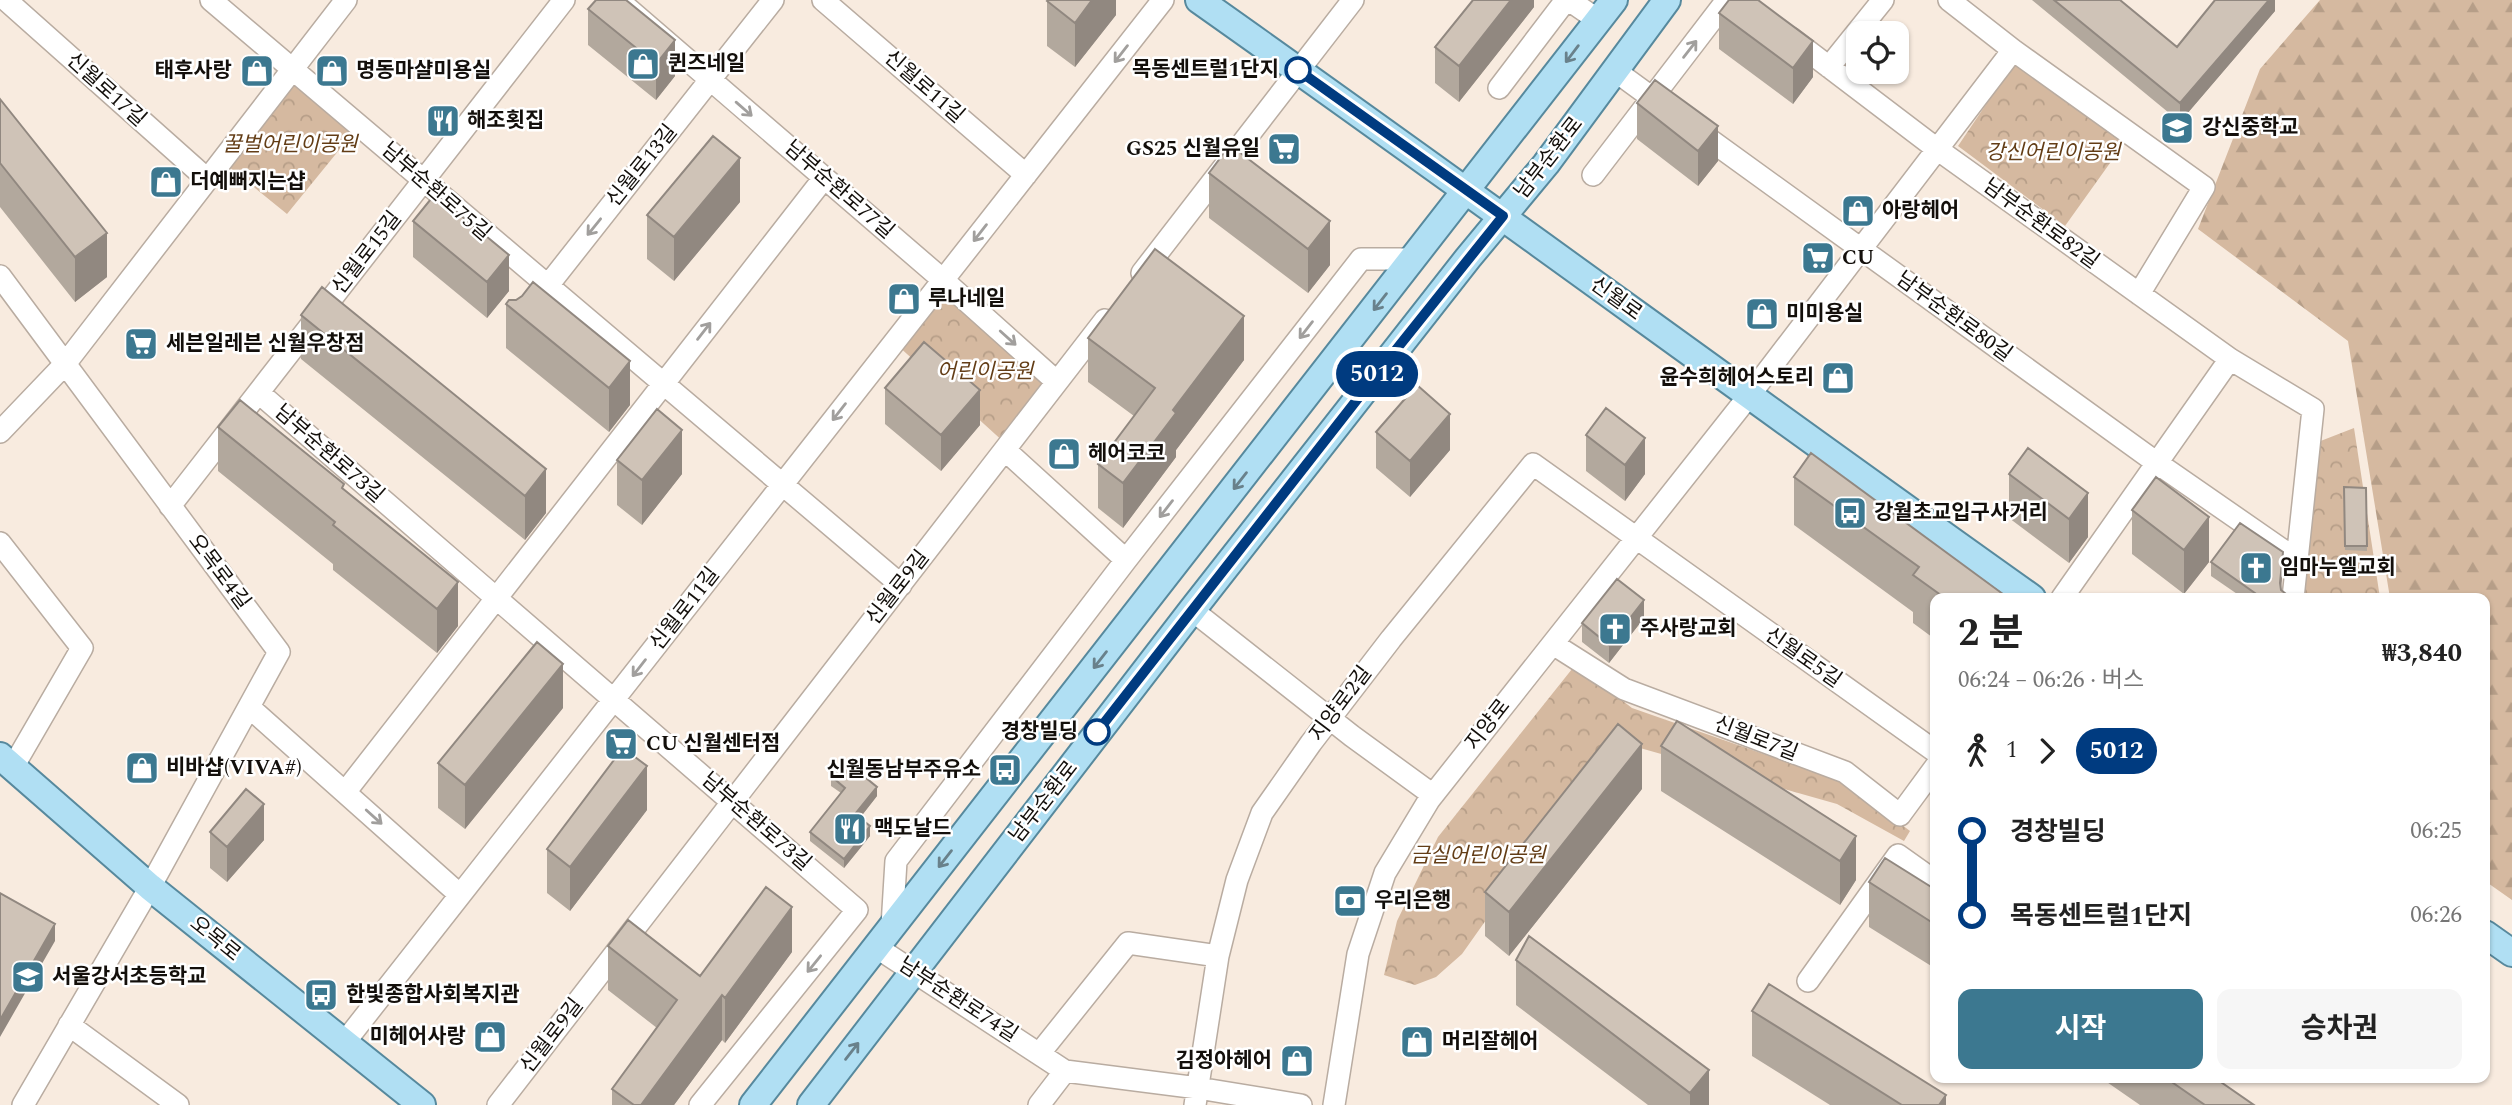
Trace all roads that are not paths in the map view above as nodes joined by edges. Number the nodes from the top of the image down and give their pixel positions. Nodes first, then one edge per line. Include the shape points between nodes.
1 (6, 0) edge
2 (211, 0) edge
3 (346, 0) edge
4 (564, 0) edge
5 (618, 0) edge
6 (773, 0) edge
7 (823, 0) edge
8 (1163, 0) edge
9 (1199, 0) edge
10 (1353, 0) edge
11 (1567, 0) edge
12 (1667, 0) edge
13 (1681, 0) edge
14 (1727, 0) edge
15 (1883, 0) edge
16 (1949, 0) edge
17 (1606, 10) edge
18 (1776, 25) edge
19 (2013, 50) junction
20 (1829, 67) junction
21 (293, 69) junction
22 (1298, 70) junction
23 (1614, 70) junction
24 (711, 80) junction
25 (1499, 88) dead end
26 (1652, 98) junction
27 (1937, 149) junction
28 (1026, 175) junction
29 (1593, 175) dead end
30 (824, 178) junction
31 (207, 179) junction
32 (422, 182) junction
33 (1467, 190) junction
34 (1503, 216) junction
35 (1860, 249) junction
36 (1414, 259) junction
37 (0, 276) edge
38 (943, 280) junction
39 (1133, 284) edge
40 (546, 286) junction
41 (2139, 294) junction
42 (1116, 306) edge
43 (526, 314) edge
44 (2230, 359) junction
45 (65, 364) junction
46 (1057, 382) junction
47 (662, 384) junction
48 (259, 393) junction
49 (1748, 397) junction
50 (0, 432) edge
51 (1004, 450) junction
52 (2157, 463) junction
53 (781, 485) junction
54 (170, 506) junction
55 (1636, 539) junction
56 (0, 543) edge
57 (1126, 560) junction
58 (2297, 560) junction
59 (901, 585) junction
60 (2025, 593) edge
61 (2066, 593) edge
62 (2294, 593) edge
63 (495, 597) junction
64 (1192, 610) junction
65 (1553, 644) junction
66 (613, 700) junction
67 (249, 707) junction
68 (1330, 717) junction
69 (1930, 748) edge
70 (6, 761) edge
71 (1930, 774) edge
72 (346, 791) junction
73 (1433, 795) junction
74 (733, 802) junction
75 (1930, 878) edge
76 (150, 887) junction
77 (460, 895) junction
78 (892, 926) junction
79 (2490, 938) edge
80 (876, 947) junction
81 (2512, 953) edge
82 (1218, 956) junction
83 (914, 971) junction
84 (1808, 981) dead end
85 (69, 1025) junction
86 (344, 1043) junction
87 (1039, 1054) junction
88 (1065, 1071) junction
89 (1197, 1097) edge
90 (23, 1105) edge
91 (178, 1105) edge
92 (422, 1105) edge
93 (498, 1105) edge
94 (700, 1105) edge
95 (752, 1105) edge
96 (811, 1105) edge
97 (1039, 1105) edge
98 (1301, 1105) edge
99 (1334, 1105) edge

1 - 31 street, 신월로17길
2 - 21 street, 남부순환로75길
3 - 21 street
4 - 32 street, 신월로15길
5 - 24 street, 남부순환로77길
6 - 24 street, 신월로13길
7 - 28 street, 신월로11길
8 -> 28 street, 신월로11길
9 - 22 main road, 신월로
10 - 22 street
11 - 17 street
11 - 25 street
12 - 23 main road, 남부순환로
13 - 23 main road, 남부순환로
26 -> 14 street
15 - 20 street
16 - 19 street
17 -> 33 main road, 남부순환로
18 - 20 street, 남부순환로82길
19 - 27 street, 지양로
19 - 41 street via 2204,187
20 - 27 street, 남부순환로82길
21 - 31 street
21 - 32 street, 남부순환로75길
22 - 33 main road, 신월로
22 - 39 street
23 - 26 street, 남부순환로80길
23 - 34 main road, 남부순환로
24 -> 30 street, 남부순환로77길
24 -> 40 street, 신월로13길
26 - 29 street
26 - 35 street, 남부순환로80길
27 - 35 street, 지양로
27 - 41 street, 남부순환로82길
28 -> 38 street, 신월로11길
30 - 38 street, 남부순환로77길
47 -> 30 street
31 - 45 street
32 - 40 street, 남부순환로75길
32 - 48 street, 신월로15길
33 - 34 main road, 신월로
33 - 36 main road, 남부순환로
34 - 49 main road, 신월로
34 - 64 main road, 남부순환로
35 - 49 street, 지양로
35 - 52 street, 남부순환로80길
36 -> 57 street via 1361,260
36 -> 78 main road, 남부순환로
37 - 45 street, 오목로4길
38 -> 46 street, 남부순환로77길
38 -> 53 street, 신월로11길
40 - 43 street, 신월로13길
40 - 47 street, 남부순환로75길
41 - 44 street, 남부순환로82길
42 - 46 street, 신월로9길
44 - 52 street
44 - 58 street, 남부순환로82길 via 2313,409
45 - 50 street
45 - 54 street, 오목로4길
46 - 51 street, 신월로9길
47 - 53 street, 남부순환로75길
47 - 63 street
48 - 54 street, 신월로15길
48 - 63 street, 남부순환로73길
49 - 55 street, 지양로
49 - 60 main road, 신월로
51 - 57 street
51 - 59 street, 신월로9길
52 - 58 street, 남부순환로80길
52 - 61 street
53 - 59 street, 남부순환로75길
53 -> 66 street, 신월로11길
54 - 67 street, 오목로4길 via 279,652
55 - 65 street, 지양로
55 - 68 street, 지양로2길 via 1533,464
55 - 69 street, 신월로5길
56 - 70 street, 오목로 via 82,648
57 - 78 street via 896,861
58 - 62 street, 남부순환로82길
59 - 74 street, 신월로9길
63 - 66 street, 남부순환로73길
63 - 72 street
64 - 68 street
64 - 83 main road, 남부순환로
65 - 71 street, 신월로7길 via 1624,689 1845,772 1900,815
65 - 73 street, 지양로
66 - 74 street, 남부순환로73길
66 - 77 street, 신월로11길
67 - 72 street
67 - 76 street, 오목로4길
68 - 73 street
68 - 82 street, 지양로2길 via 1262,813 1237,880
70 - 76 main road, 오목로
72 -> 77 street
73 - 99 street, 지양로 via 1385,873 1358,954
74 - 93 street, 신월로9길
74 -> 94 street, 남부순환로73길 via 857,911
75 - 84 street via 1898,855
76 - 85 street, 오목로4길
76 - 86 main road, 오목로
77 - 86 street, 신월로11길
78 - 80 main road, 남부순환로
79 - 81 main road
80 - 83 street, 남부순환로74길
80 - 95 main road, 남부순환로
82 - 87 street, 남부순환로74길 via 1128,943
82 - 89 street, 지양로2길
83 - 87 street, 남부순환로74길
96 -> 83 main road, 남부순환로
85 - 90 street, 오목로4길
85 - 91 street
86 - 92 main road, 오목로
87 - 88 street, 남부순환로74길
88 - 89 street, 남부순환로74길
88 - 97 street
89 - 98 street, 남부순환로74길

